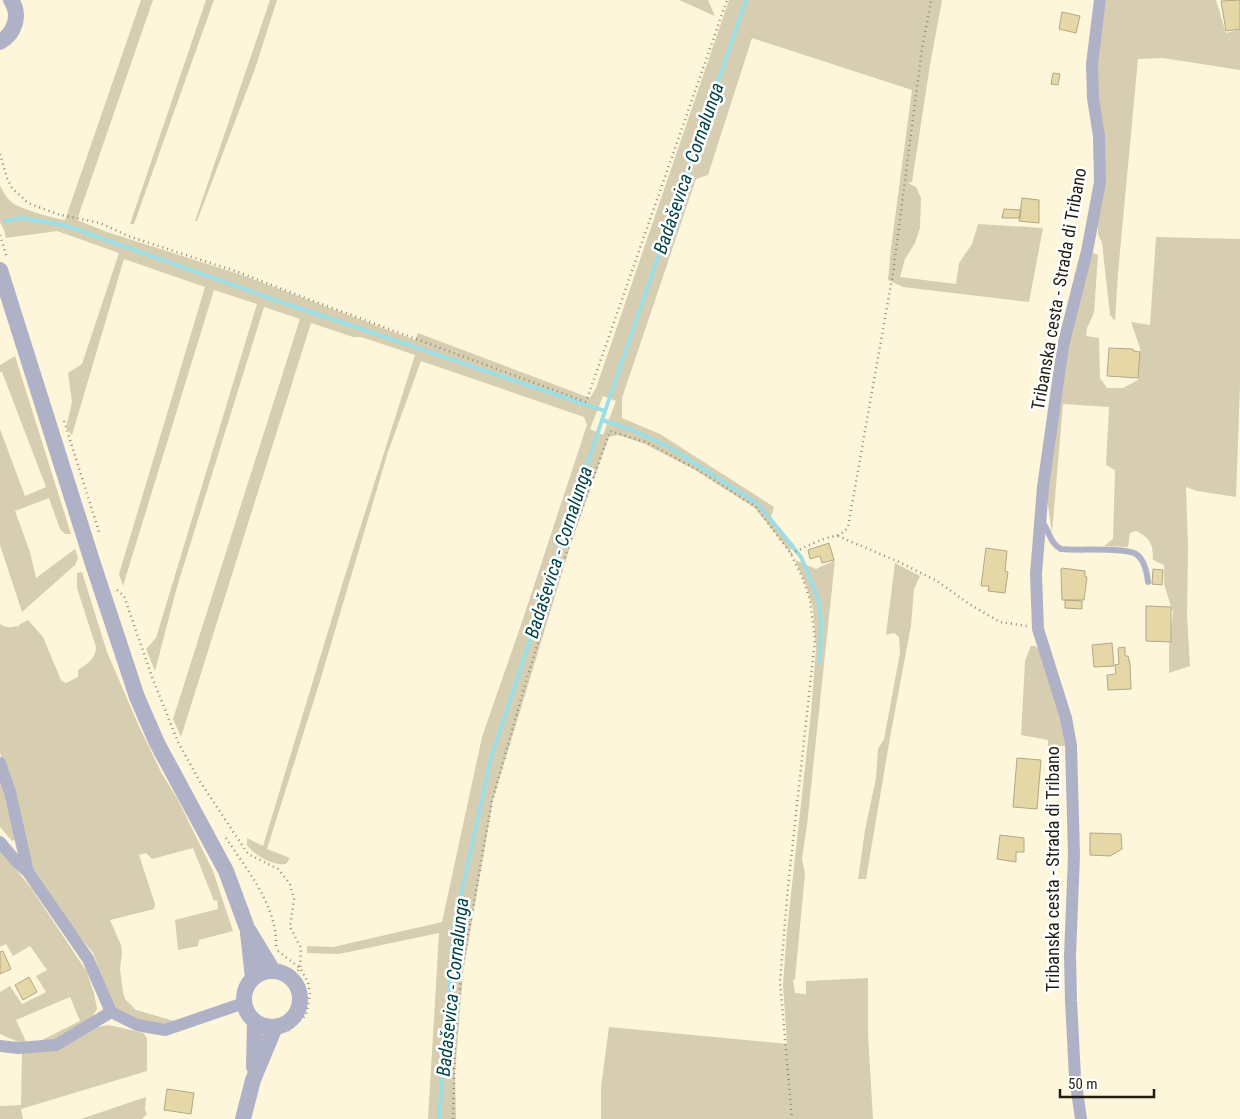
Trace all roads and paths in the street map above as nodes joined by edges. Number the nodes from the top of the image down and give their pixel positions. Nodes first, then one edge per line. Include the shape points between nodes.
1 (11, 0) edge
2 (727, 0) edge
3 (931, 0) edge
4 (1100, 0) edge
5 (0, 42) edge
6 (0, 154) edge
7 (0, 235) edge
8 (4, 266) edge
9 (5, 302) edge
10 (62, 414) dead end
11 (1040, 519) junction
12 (100, 536) dead end
13 (838, 536) junction
14 (791, 554) junction
15 (1148, 582) dead end
16 (114, 594) dead end
17 (1038, 629) junction
18 (0, 763) edge
19 (222, 832) dead end
20 (0, 842) edge
21 (28, 872) junction
22 (247, 928) junction
23 (273, 971) junction
24 (296, 974) junction
25 (253, 978) junction
26 (244, 1003) junction
27 (110, 1012) junction
28 (255, 1022) junction
29 (278, 1032) junction
30 (0, 1046) edge
31 (253, 1080) junction
32 (243, 1119) edge
33 (453, 1119) edge
34 (792, 1119) edge
35 (1081, 1119) edge

1 - 5 street via 16,22
2 - 6 path via 586,402 238,272 131,237 100,223 57,214 28,203 12,188
3 - 13 path via 893,273 848,527
4 - 11 street, Tribanska cesta - Strada di Tribano via 1092,64 1100,182 1087,251 1063,346
7 - 8 path
8 - 9 street
9 - 22 street via 137,697 157,743 226,871
10 - 12 path
11 - 15 lane via 1047,526 1055,546 1061,549 1135,554 1141,559
11 - 17 street, Tribanska cesta - Strada di Tribano via 1036,574
13 - 14 path
13 - 17 path via 937,581 1000,622
14 - 33 path via 756,507 646,442 610,431 568,548 492,800 462,970 455,1039
14 - 34 path via 810,600 815,640 780,982
16 - 24 path via 111,585 124,596 178,742 199,780 248,854 278,869 290,884 294,899 290,927 301,948
17 - 35 street, Tribanska cesta - Strada di Tribano via 1066,718 1071,745 1074,854 1071,1001
18 - 21 street
19 - 24 path via 269,909 276,949
20 - 21 street
21 - 27 street via 88,959
22 - 23 street
22 - 25 street
23 - 24 street
23 - 25 street
24 - 29 street via 299,1007
24 - 29 path via 308,982 310,994 306,1015 298,1024
25 - 26 street via 244,994
26 - 27 street via 165,1030 137,1024
26 - 28 street
27 - 30 street via 56,1045
28 - 29 street
28 - 31 street
29 - 31 street
31 - 32 street

